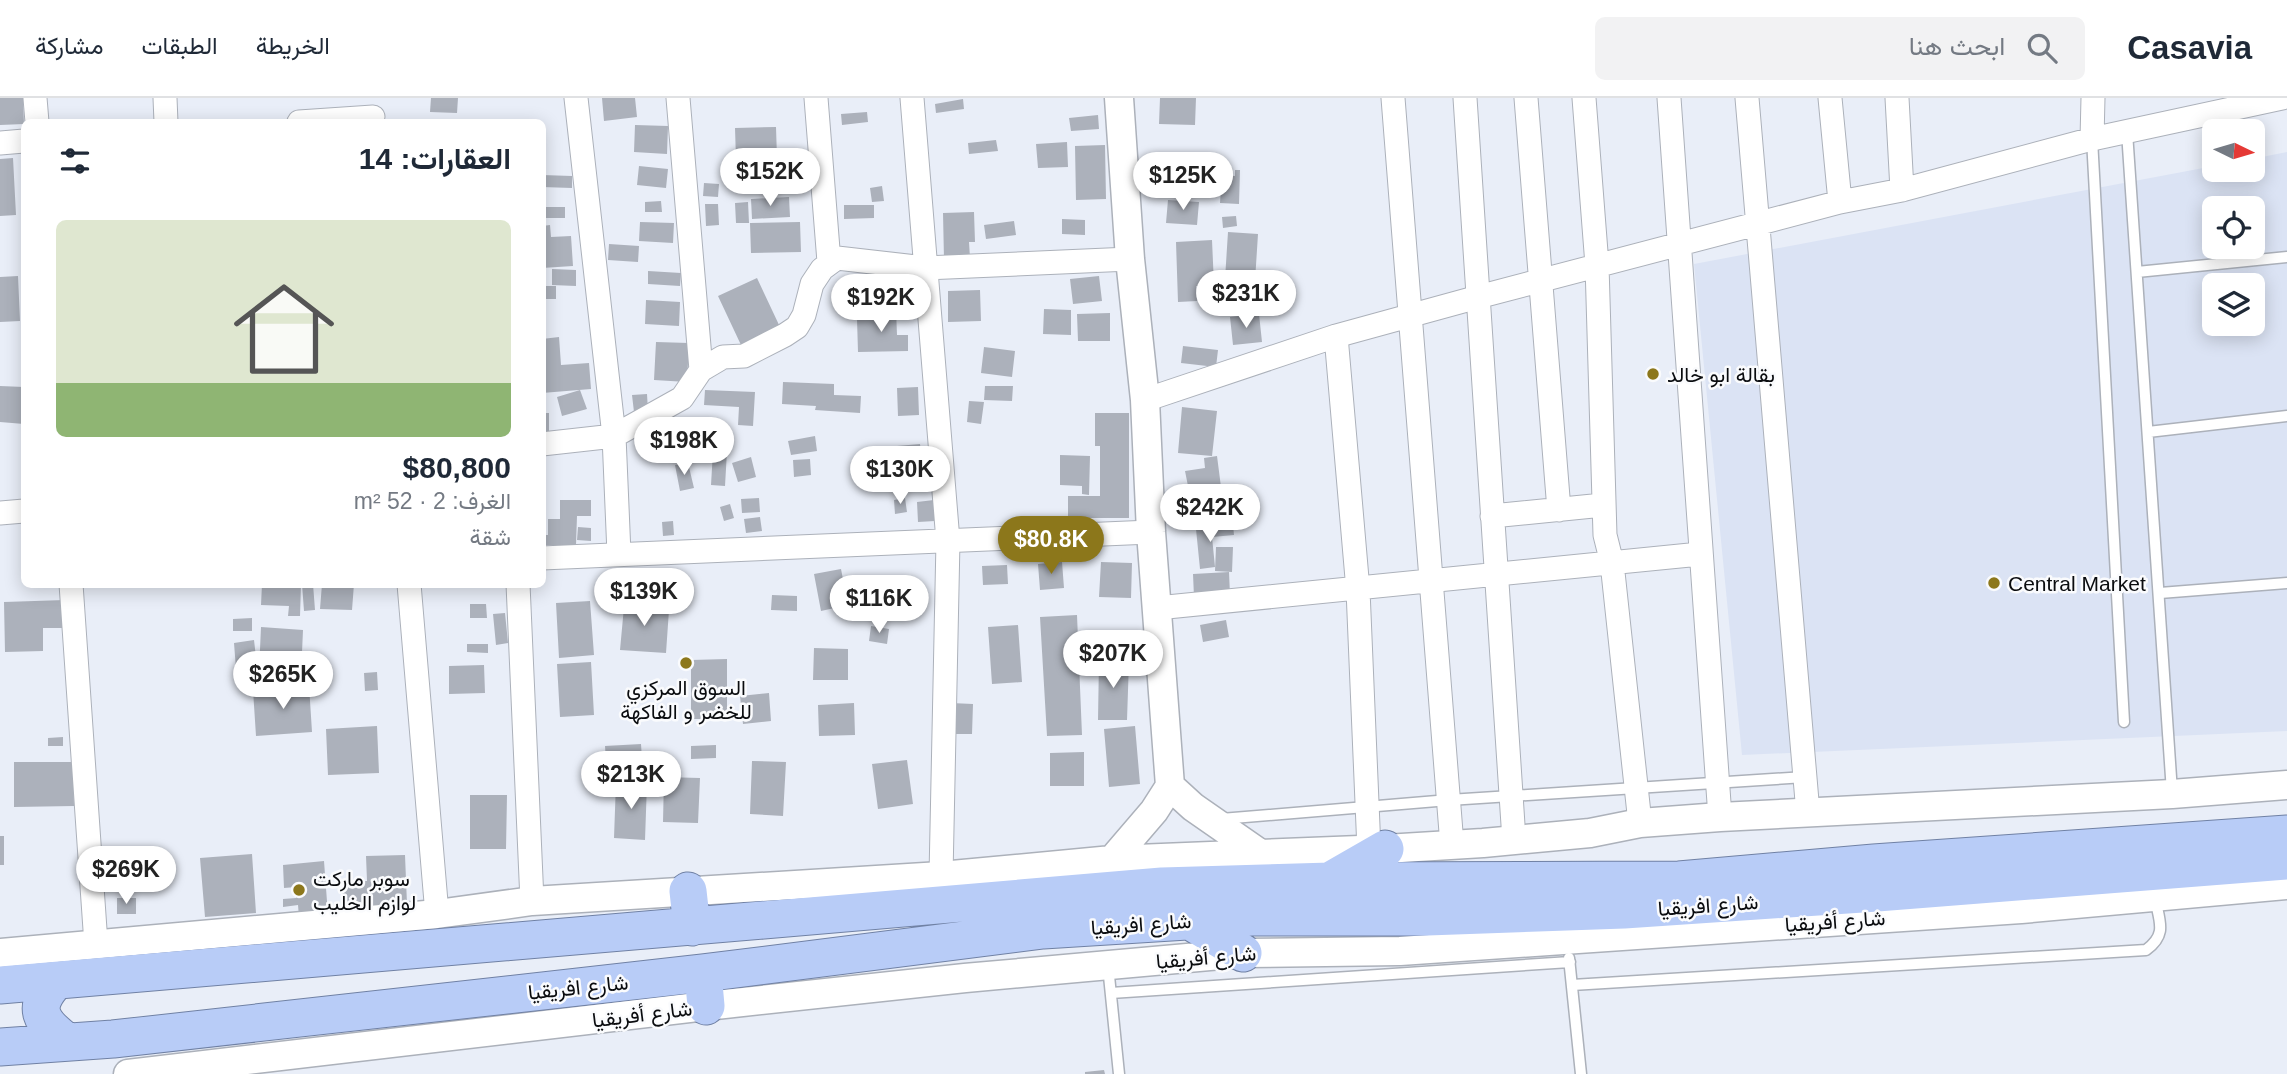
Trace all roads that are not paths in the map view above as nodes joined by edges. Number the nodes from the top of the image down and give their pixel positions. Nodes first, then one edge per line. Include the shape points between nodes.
1 (35, 98) edge
2 (165, 98) edge
3 (576, 98) edge
4 (678, 98) edge
5 (816, 98) edge
6 (912, 98) edge
7 (1119, 98) edge
8 (1393, 98) edge
9 (1465, 98) edge
10 (1526, 98) edge
11 (1584, 98) edge
12 (1669, 98) edge
13 (1747, 98) edge
14 (1830, 98) edge
15 (1897, 98) edge
16 (2093, 98) edge
17 (2282, 98) edge
18 (2207, 106) edge
19 (373, 113) edge
20 (37, 119) edge
21 (166, 119) edge
22 (324, 119) edge
23 (2127, 132) junction
24 (2092, 139) junction
25 (21, 141) edge
26 (0, 143) edge
27 (1902, 190) junction
28 (1840, 202) junction
29 (1757, 223) junction
30 (1678, 244) junction
31 (2287, 257) edge
32 (1130, 259) junction
33 (829, 262) junction
34 (1597, 265) junction
35 (925, 268) junction
36 (2137, 272) junction
37 (1541, 280) junction
38 (1478, 297) junction
39 (1409, 315) junction
40 (1336, 336) junction
41 (701, 370) junction
42 (1145, 400) junction
43 (2287, 416) edge
44 (2148, 432) junction
45 (614, 436) junction
46 (546, 444) edge
47 (1603, 505) junction
48 (1559, 510) junction
49 (21, 511) edge
50 (0, 513) edge
51 (1492, 516) junction
52 (1151, 532) junction
53 (948, 541) junction
54 (619, 554) junction
55 (1700, 554) junction
56 (546, 558) edge
57 (1612, 563) junction
58 (1495, 574) junction
59 (1430, 581) junction
60 (2287, 583) edge
61 (71, 588) edge
62 (409, 588) edge
63 (518, 588) edge
64 (1358, 590) junction
65 (2160, 593) junction
66 (1157, 608) junction
67 (2124, 722) dead end
68 (1805, 777) junction
69 (1717, 784) junction
70 (2287, 785) edge
71 (1170, 786) junction
72 (1636, 788) junction
73 (2172, 794) junction
74 (1511, 796) junction
75 (1449, 800) junction
76 (1367, 808) junction
77 (1808, 813) junction
78 (1720, 817) junction
79 (1212, 820) junction
80 (1640, 823) junction
81 (2287, 834) edge
82 (1514, 840) junction
83 (1452, 845) junction
84 (1377, 850) junction
85 (1262, 855) junction
86 (1112, 860) junction
87 (2287, 861) edge
88 (941, 876) junction
89 (1876, 878) junction
90 (1331, 881) junction
91 (2287, 885) edge
92 (2154, 897) junction
93 (532, 901) junction
94 (690, 909) junction
95 (437, 914) junction
96 (1190, 921) junction
97 (96, 944) junction
98 (1568, 951) junction
99 (0, 953) edge
100 (1243, 953) junction
101 (1109, 980) junction
102 (56, 981) junction
103 (0, 985) edge
104 (1572, 985) junction
105 (704, 990) junction
106 (67, 1042) junction
107 (0, 1047) edge
108 (128, 1074) edge
109 (1119, 1074) edge
110 (1581, 1074) edge

1 - 20 street
2 - 21 street
3 - 45 street
4 - 41 street
5 - 33 street
6 - 35 street
7 - 32 street
8 - 39 street
9 - 38 street
10 - 37 street
11 - 34 street
12 - 30 street
13 - 29 street
14 - 28 street
15 - 27 street
16 - 24 street
17 - 18 street
18 - 23 street
19 - 22 street
23 - 24 street
23 - 36 lane
24 - 27 street
24 - 67 lane
25 - 26 street
27 - 28 street
28 - 29 street
29 - 30 street
29 - 68 street
30 - 34 street
30 - 55 street
31 - 36 lane
32 - 35 street
32 - 42 street
33 - 35 street via 836,258
33 - 41 street via 812,284 797,327 768,346 744,356 723,357
34 - 37 street
34 - 47 street
35 - 53 street
36 - 44 lane
37 - 38 street
37 - 48 street
38 - 39 street
38 - 51 street
39 - 40 street
39 - 59 street
40 - 42 street
40 - 64 street
41 - 45 street via 682,398
42 - 52 street
43 - 44 lane
44 - 65 lane
45 - 46 street
45 - 54 street
47 - 48 street
47 - 57 street
48 - 51 street
49 - 50 street
51 - 58 street
52 - 53 street
52 - 66 street
53 - 54 street
53 - 88 street
54 - 56 street
55 - 57 street
55 - 69 street
57 - 58 street
57 - 72 street
58 - 59 street
58 - 74 street
59 - 64 street
59 - 75 street
60 - 65 lane
61 - 97 street
62 - 95 street
63 - 93 street
64 - 66 street
64 - 76 street
65 - 73 lane
66 - 71 street
68 - 69 lane
68 - 77 street
69 - 72 lane
69 - 78 street
70 - 73 street
71 - 79 street
71 - 86 street
72 - 74 lane
72 - 80 street
73 - 77 street
74 - 75 lane
74 - 82 street
75 - 76 lane
75 - 83 street
76 - 79 lane
76 - 84 street
77 - 78 street
78 - 80 street
79 - 85 street
80 - 82 street, شارع افريقيا
81 - 89 highway, شارع افريقيا
82 - 83 street, شارع افريقيا
83 - 84 street, شارع افريقيا
84 - 85 street, شارع افريقيا
84 - 90 highway
85 - 86 street, شارع افريقيا
86 - 88 street, شارع افريقيا
87 - 89 highway, شارع افريقيا
88 - 94 street, شارع افريقيا
89 - 90 highway, شارع افريقيا
89 - 96 highway, شارع افريقيا via 1611,911
90 - 94 highway, شارع افريقيا
91 - 92 street, شارع أفريقيا
92 - 98 street, شارع أفريقيا
92 - 104 lane via 2161,930 2157,942 2146,950
93 - 94 street, شارع افريقيا
93 - 95 street, شارع افريقيا
94 - 102 highway, شارع افريقيا
95 - 97 street, شارع افريقيا
96 - 100 highway
96 - 105 highway, شارع افريقيا via 1043,930
97 - 99 street, شارع افريقيا
98 - 100 street, شارع أفريقيا
98 - 101 lane
98 - 104 lane
100 - 101 street, شارع أفريقيا
101 - 105 street, شارع أفريقيا
101 - 109 lane
102 - 103 highway, شارع افريقيا
102 - 106 highway via 42,998 42,1017
104 - 110 lane
105 - 106 highway, شارع افريقيا
105 - 108 street, شارع أفريقيا
106 - 107 highway, شارع افريقيا

